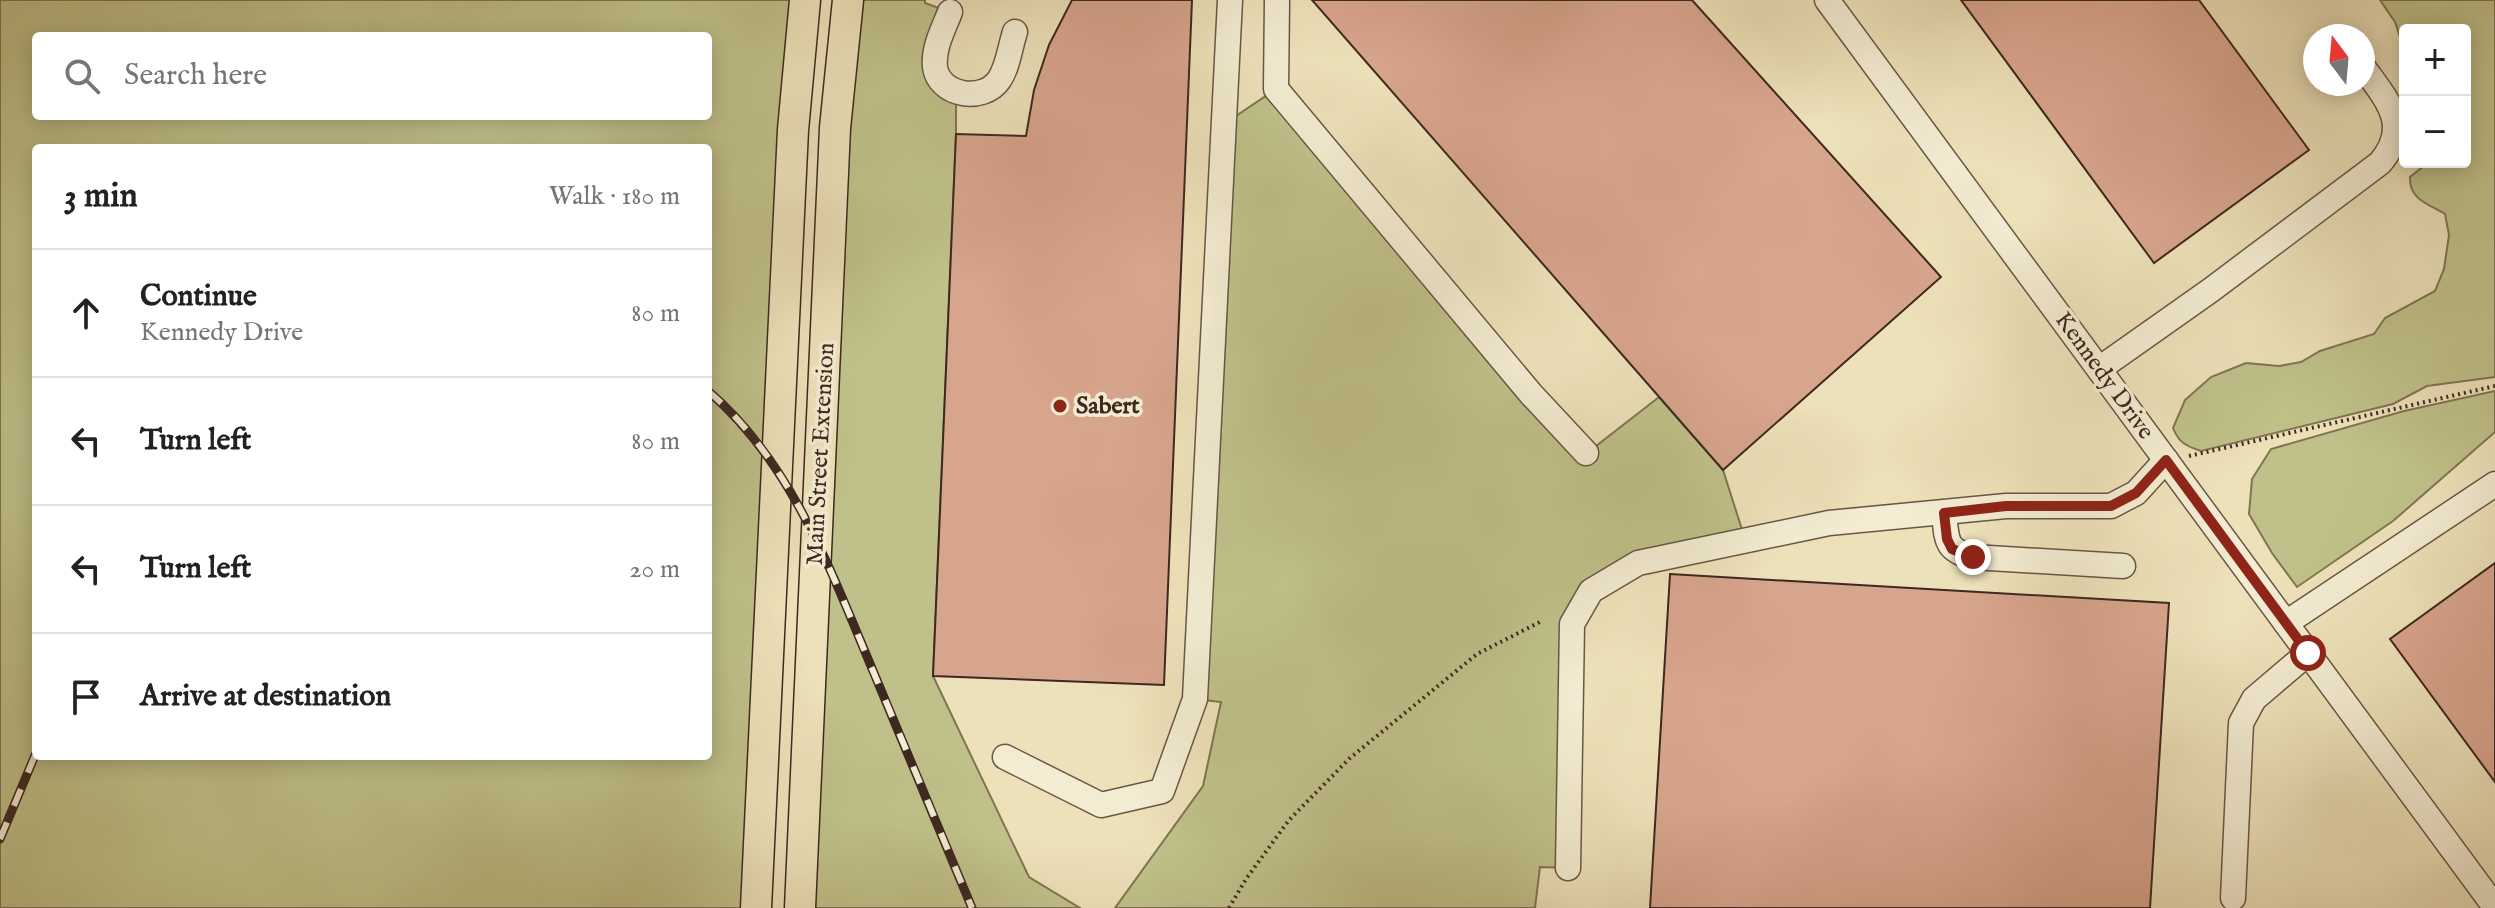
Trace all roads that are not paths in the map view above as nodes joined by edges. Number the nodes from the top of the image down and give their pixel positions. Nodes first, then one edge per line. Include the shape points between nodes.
1 (805, 0) edge
2 (848, 0) edge
3 (1230, 0) edge
4 (1277, 0) edge
5 (1827, 0) edge
6 (950, 12) dead end
7 (1015, 32) dead end
8 (2375, 83) edge
9 (2099, 369) junction
10 (1586, 453) dead end
11 (2166, 460) junction
12 (2495, 484) edge
13 (1944, 513) junction
14 (2123, 566) dead end
15 (2286, 623) junction
16 (2308, 653) junction
17 (1005, 757) dead end
18 (1568, 868) dead end
19 (2233, 898) dead end
20 (2495, 907) edge
21 (756, 908) edge
22 (800, 908) edge

1 - 21 main road, Main Street Extension via 793,130
2 - 22 main road, Main Street Extension via 835,128
3 - 17 street via 1195,699 1162,791 1101,805
4 - 10 street via 1276,89
5 - 9 street, Kennedy Drive
6 - 7 street via 934,63 940,80 956,92 974,94 993,87
8 - 9 street via 2396,130 2380,163
9 - 11 street, Kennedy Drive
11 - 13 street via 2136,493 2111,506 2006,506
11 - 15 street, Kennedy Drive
12 - 15 street
13 - 14 street via 1947,539 1959,554
13 - 18 street via 1829,523 1745,539 1638,563 1591,591 1572,624
15 - 16 street, Kennedy Drive
16 - 19 street via 2254,699 2241,723
16 - 20 street, Kennedy Drive

